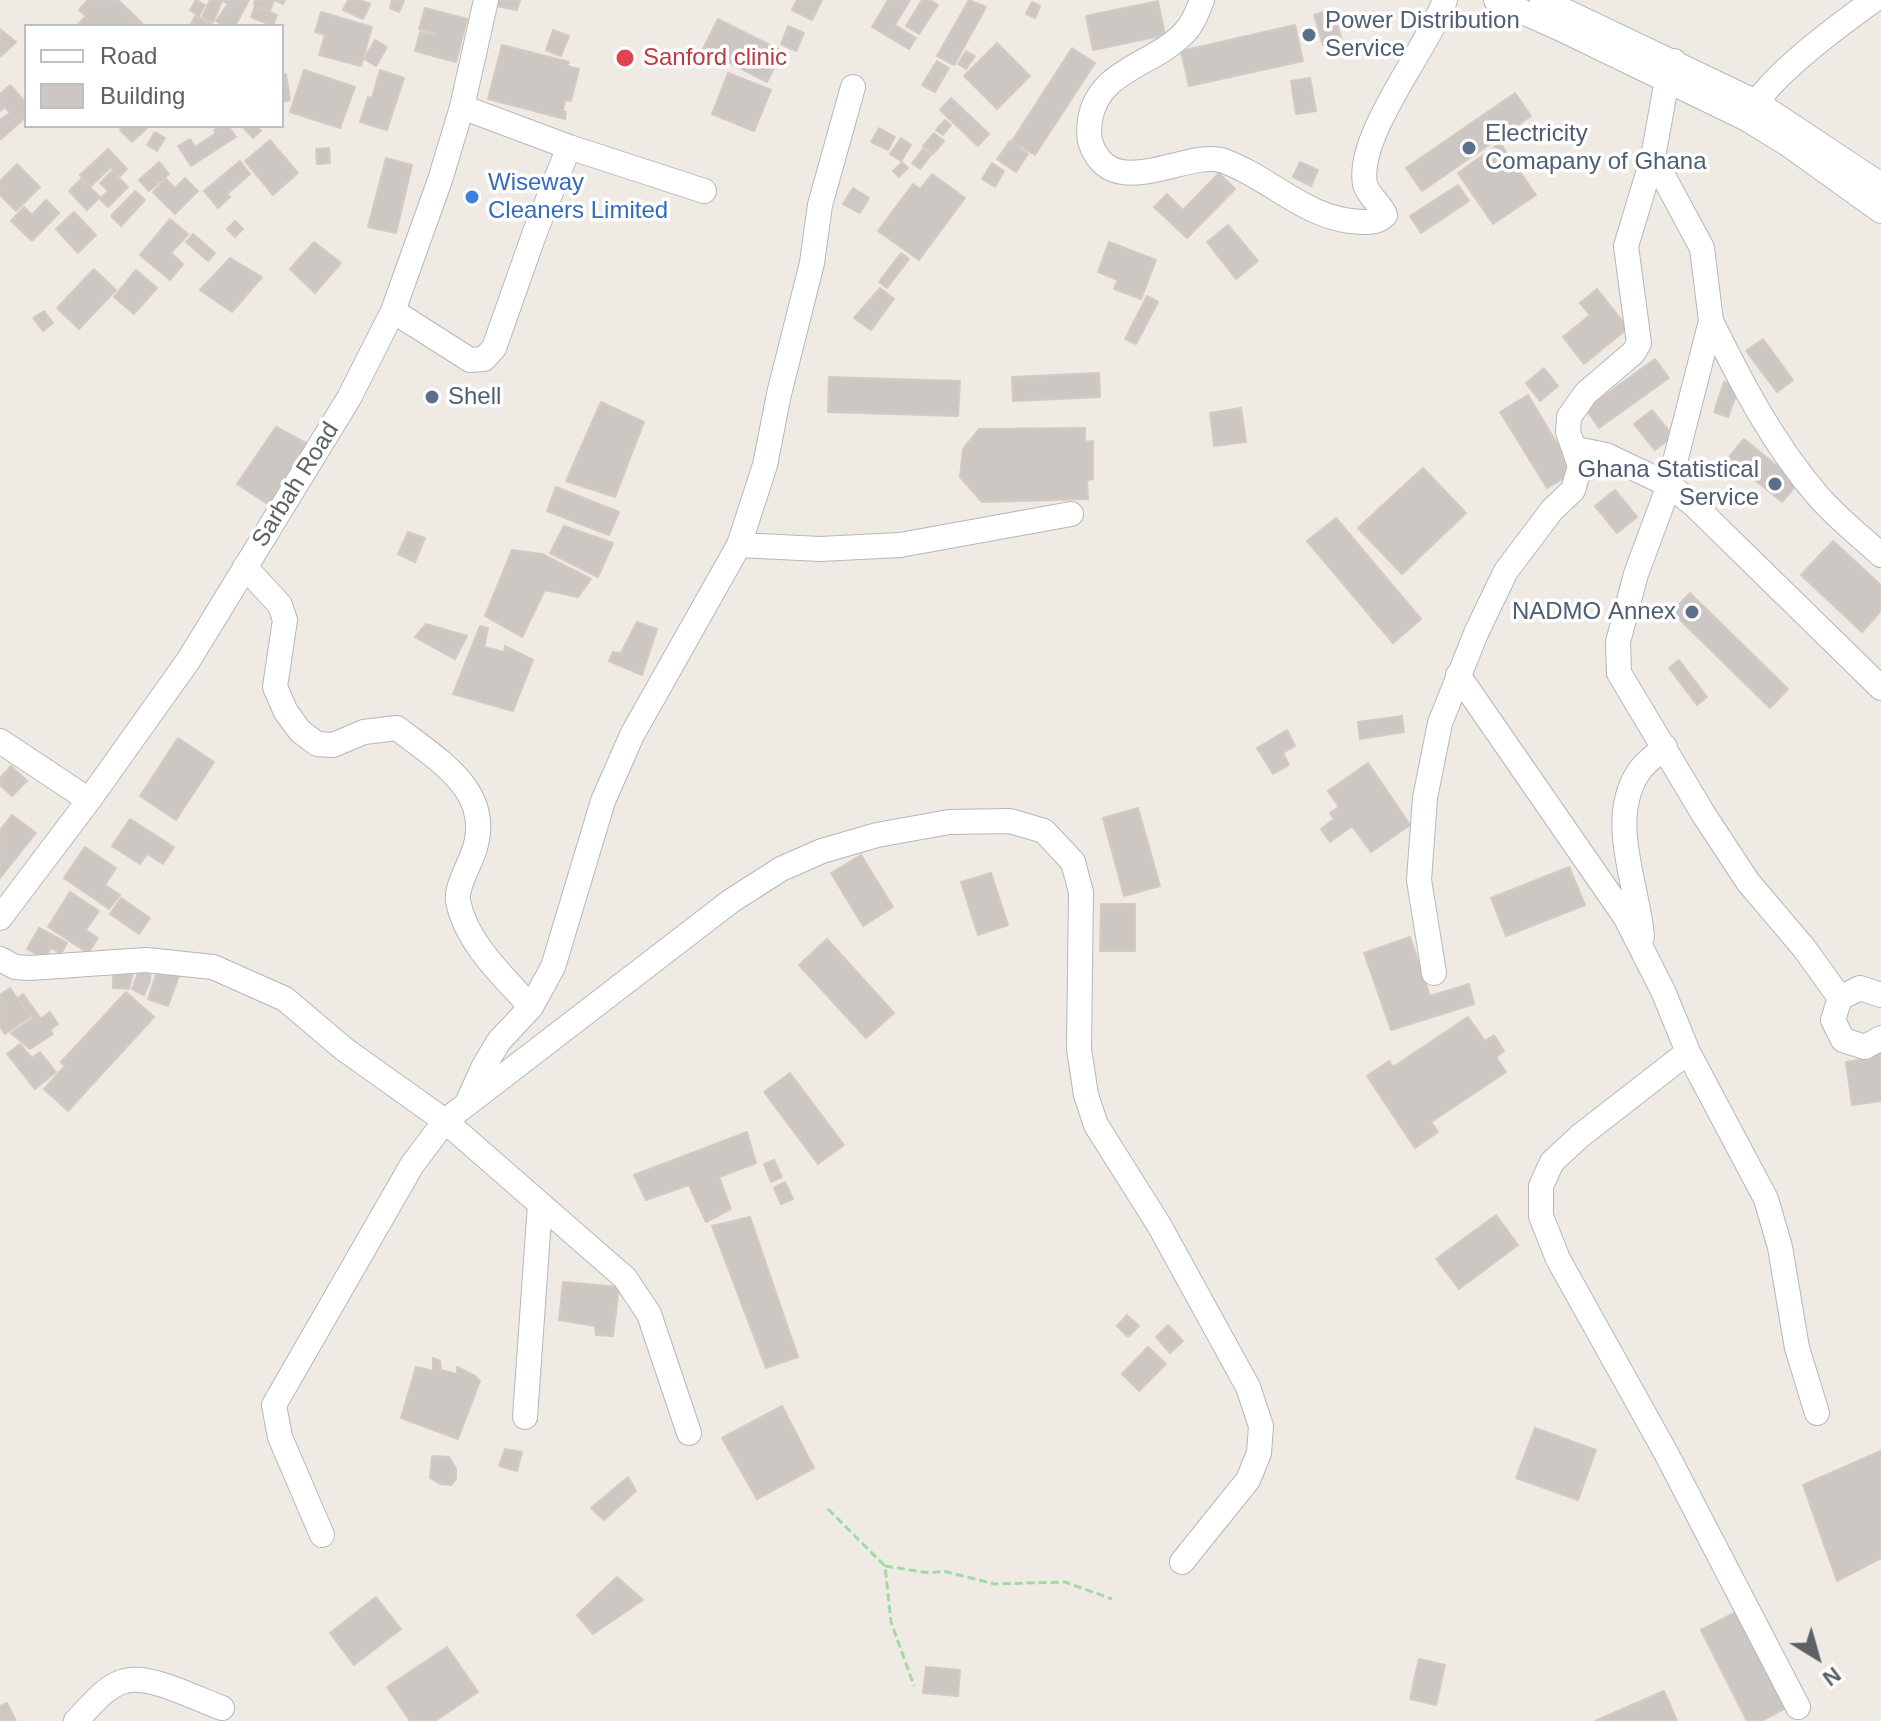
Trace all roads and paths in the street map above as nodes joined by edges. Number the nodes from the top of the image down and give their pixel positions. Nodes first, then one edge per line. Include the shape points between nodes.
1 (486, 0) edge
2 (1202, 0) edge
3 (1445, 0) edge
4 (1496, 0) edge
5 (1542, 0) edge
6 (1874, 0) edge
7 (1670, 71) junction
8 (853, 87) dead end
9 (462, 107) junction
10 (1751, 111) junction
11 (569, 147) junction
12 (1653, 157) junction
13 (1881, 185) edge
14 (704, 191) dead end
15 (1881, 211) edge
16 (393, 311) junction
17 (1711, 321) junction
18 (1576, 449) junction
19 (1669, 485) junction
20 (1071, 514) dead end
21 (739, 545) junction
22 (1881, 555) edge
23 (245, 567) junction
24 (1458, 675) junction
25 (1881, 688) edge
26 (0, 741) edge
27 (1665, 747) junction
28 (89, 800) junction
29 (0, 918) edge
30 (1642, 946) junction
31 (0, 959) edge
32 (1434, 973) dead end
33 (1881, 995) edge
34 (1840, 998) junction
35 (531, 1007) junction
36 (1881, 1038) edge
37 (1688, 1052) junction
38 (468, 1103) junction
39 (445, 1121) junction
40 (540, 1204) junction
41 (1817, 1413) dead end
42 (525, 1417) dead end
43 (689, 1433) dead end
44 (828, 1509) dead end
45 (322, 1535) dead end
46 (1182, 1562) dead end
47 (885, 1566) junction
48 (1112, 1599) dead end
49 (914, 1686) dead end
50 (1798, 1707) dead end
51 (222, 1708) dead end
52 (76, 1721) edge

1 - 9 street, Sarbah Road
2 - 3 street via 1187,31 1106,86 1092,107 1091,143 1099,159 1111,168 1152,172 1219,159 1319,214 1374,222 1385,215 1365,186 1370,147
4 - 7 street
5 - 7 street
6 - 10 street via 1808,52
7 - 10 street
7 - 12 street
8 - 21 street via 820,205 812,263 765,465
9 - 11 street
9 - 16 street, Sarbah Road
10 - 13 street
10 - 15 street
11 - 14 street
11 - 16 street via 494,348 484,359 470,360
12 - 17 street via 1702,248
12 - 18 street via 1626,246 1639,343 1586,393 1569,417 1568,432
16 - 23 street, Sarbah Road via 349,398
17 - 19 street
17 - 22 street via 1742,386 1818,497
18 - 19 street via 1606,455
18 - 24 street via 1580,466 1573,490 1506,571
19 - 25 street
19 - 27 street via 1636,574 1617,656 1619,673
20 - 21 street via 900,545
21 - 35 street via 632,735 603,801 553,967
23 - 28 street, Sarbah Road via 188,661
23 - 35 street via 283,613 275,687 300,731 317,744 333,745 364,732 397,728 463,781 478,812 477,844 457,897 465,924 490,962
24 - 30 street
24 - 32 street via 1440,723 1425,798 1419,880
26 - 28 street
27 - 30 street via 1639,770 1626,805 1626,849
27 - 34 street via 1748,882
28 - 29 street, Sarbah Road
30 - 37 street
31 - 39 street via 30,968 146,960 213,967 285,999
33 - 34 street via 1860,988
34 - 36 street via 1833,1020 1843,1040 1865,1047
35 - 38 street via 499,1041
37 - 41 street via 1766,1199 1797,1348
37 - 50 street via 1552,1162 1541,1186 1541,1216 1558,1259
38 - 39 street
38 - 46 street via 731,901 781,869 877,835 949,822 1010,821 1044,831 1073,862 1081,892 1079,1049 1096,1125 1159,1225 1248,1387 1261,1426 1259,1453 1248,1480
39 - 40 street
39 - 45 street via 412,1165 274,1405 280,1437
40 - 42 street
40 - 43 street via 625,1278 649,1314
44 - 47 path
47 - 48 path via 943,1571 995,1584 1065,1582
47 - 49 path via 891,1622
51 - 52 street via 145,1680 124,1681

